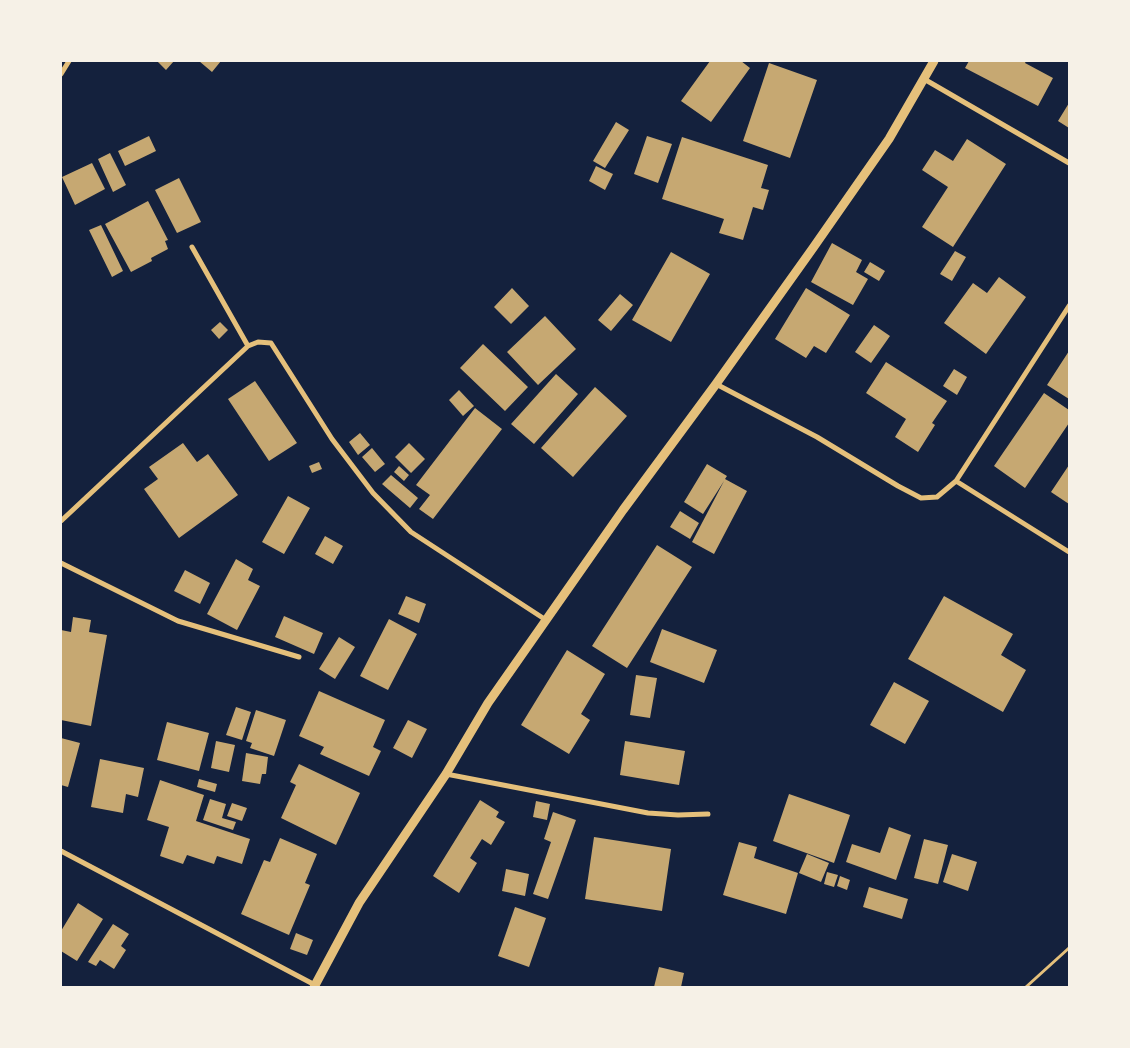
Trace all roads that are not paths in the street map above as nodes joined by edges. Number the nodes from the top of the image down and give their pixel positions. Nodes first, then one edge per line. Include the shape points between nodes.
1 (69, 61) edge
2 (934, 61) edge
3 (61, 74) edge
4 (924, 79) junction
5 (1069, 162) edge
6 (192, 247) dead end
7 (1069, 306) edge
8 (248, 346) junction
9 (716, 384) junction
10 (956, 481) junction
11 (61, 522) edge
12 (1069, 552) edge
13 (61, 563) edge
14 (546, 620) junction
15 (298, 657) dead end
16 (446, 774) junction
17 (708, 814) dead end
18 (61, 851) edge
19 (314, 986) edge

1 - 3 street
2 - 4 street
4 - 5 street
4 - 9 street via 888,138
6 - 8 street
7 - 10 street
8 - 11 street
8 - 14 street via 258,342 271,343 332,439 373,493 411,532
9 - 10 street via 817,437 921,498 937,497
9 - 14 street
10 - 12 street
13 - 15 street via 178,621
14 - 16 street via 488,703
16 - 17 street via 648,814
16 - 19 street via 359,903
18 - 19 street

